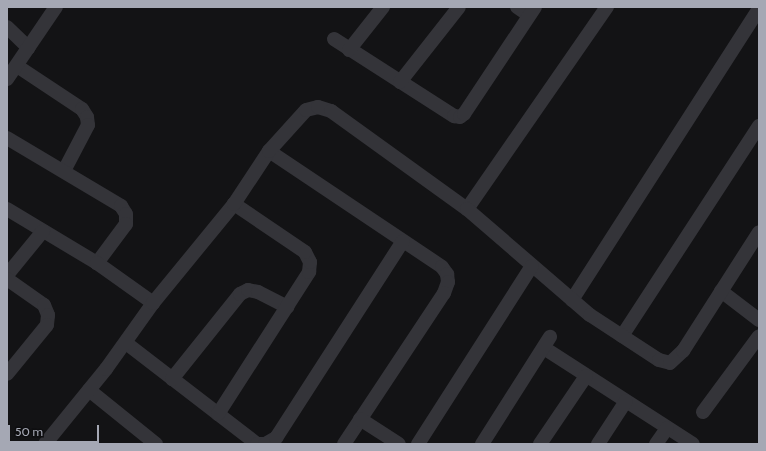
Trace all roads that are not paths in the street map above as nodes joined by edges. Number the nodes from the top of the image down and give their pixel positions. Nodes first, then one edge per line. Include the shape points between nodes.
1 (56, 7) edge
2 (383, 7) edge
3 (459, 7) edge
4 (517, 7) edge
5 (607, 7) edge
6 (759, 9) edge
7 (532, 11) edge
8 (7, 27) edge
9 (334, 39) dead end
10 (30, 48) junction
11 (349, 50) junction
12 (17, 66) junction
13 (7, 79) edge
14 (400, 82) junction
15 (759, 126) edge
16 (7, 138) edge
17 (269, 152) junction
18 (64, 171) junction
19 (234, 204) junction
20 (7, 209) edge
21 (467, 209) junction
22 (43, 231) junction
23 (759, 232) edge
24 (403, 241) junction
25 (97, 263) junction
26 (532, 266) junction
27 (7, 275) edge
28 (7, 279) edge
29 (720, 291) junction
30 (572, 300) junction
31 (153, 303) junction
32 (287, 307) junction
33 (759, 320) edge
34 (622, 336) junction
35 (759, 336) edge
36 (126, 344) junction
37 (7, 374) edge
38 (586, 376) junction
39 (172, 379) junction
40 (89, 390) junction
41 (626, 401) junction
42 (703, 412) dead end
43 (218, 414) junction
44 (360, 419) junction
45 (667, 428) junction
46 (51, 442) edge
47 (156, 444) edge
48 (344, 444) edge
49 (399, 444) edge
50 (418, 444) edge
51 (482, 444) edge
52 (540, 444) edge
53 (598, 444) edge
54 (656, 444) edge
55 (693, 444) edge

1 - 10 street
2 - 11 street
3 - 14 street
4 - 7 street
5 - 21 street
6 - 30 street
7 - 14 street via 460,117
8 - 10 street
9 - 11 street
10 - 12 street
11 - 14 street
12 - 13 street
12 - 18 street via 82,109 87,117 88,125
15 - 34 street
16 - 18 street
17 - 19 street
17 - 21 street via 306,110 318,107 331,110
17 - 24 street
18 - 25 street via 121,206 126,214 126,224
19 - 31 street
19 - 32 street via 305,252 309,272
20 - 22 street
21 - 26 street
22 - 25 street
22 - 27 street
23 - 29 street
24 - 43 street via 276,438 265,444 257,444
24 - 44 street via 442,267 448,282 444,293
25 - 31 street
26 - 30 street
26 - 50 street
28 - 37 street via 44,305 48,315 47,325
29 - 33 street
29 - 34 street via 683,352 670,363 659,360
30 - 34 street
31 - 36 street
32 - 39 street via 258,292 248,290 240,294
32 - 43 street
35 - 42 street
36 - 39 street
36 - 40 street
38 - 41 street
38 - 51 street via 547,343
38 - 52 street
39 - 43 street
40 - 46 street
40 - 47 street
41 - 45 street
41 - 53 street
44 - 48 street
44 - 49 street
45 - 54 street
45 - 55 street

